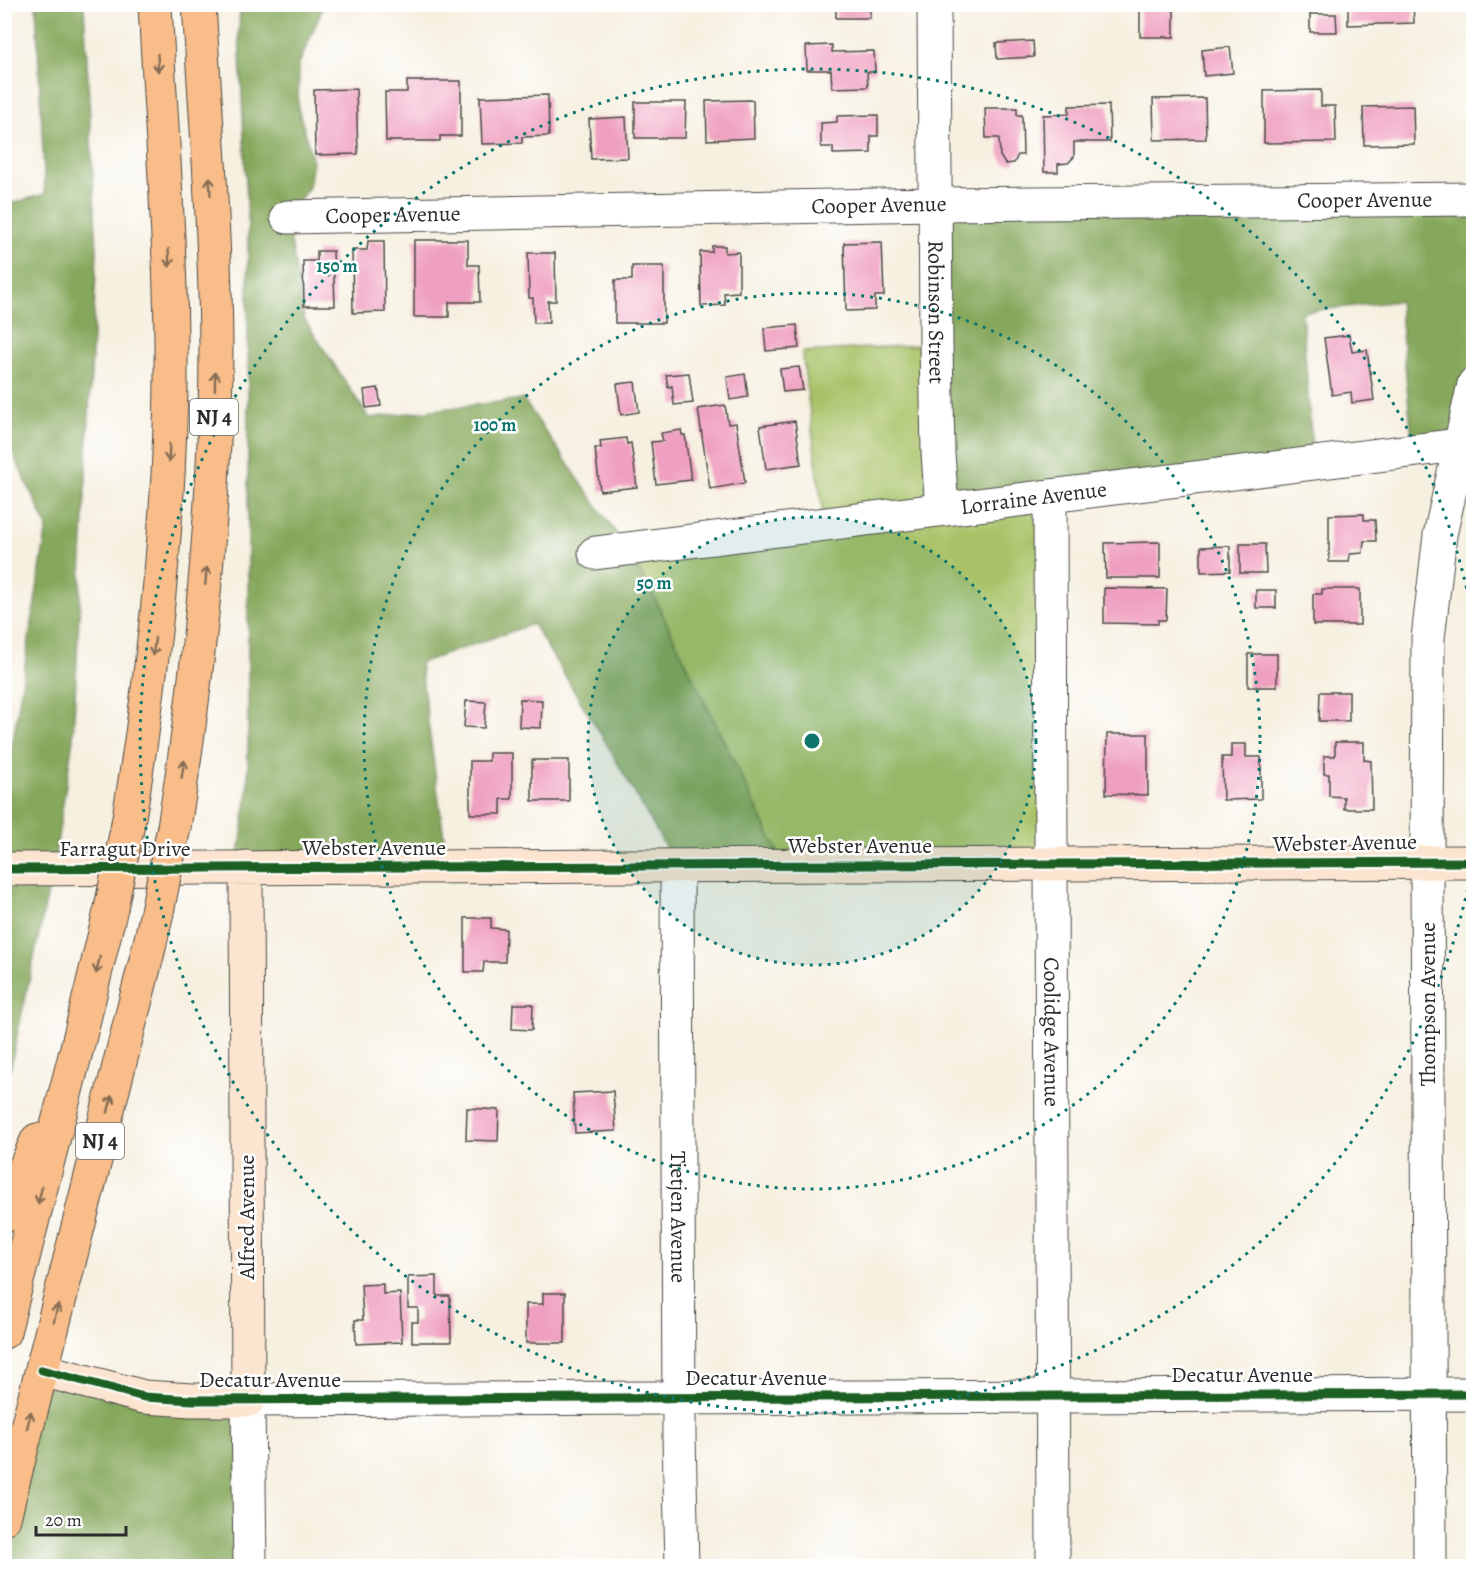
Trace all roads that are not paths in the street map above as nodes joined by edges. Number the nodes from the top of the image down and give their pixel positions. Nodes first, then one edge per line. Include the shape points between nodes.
1 (155, 4) edge
2 (199, 4) edge
3 (934, 4) edge
4 (1473, 199) edge
5 (934, 204) junction
6 (286, 217) dead end
7 (1473, 384) edge
8 (1466, 444) edge
9 (1050, 496) junction
10 (942, 509) junction
11 (595, 553) dead end
12 (1427, 861) junction
13 (1473, 862) edge
14 (1052, 865) junction
15 (246, 867) junction
16 (677, 867) junction
17 (4, 869) edge
18 (80, 1036) junction
19 (4, 1216) edge
20 (4, 1332) edge
21 (42, 1370) junction
22 (1429, 1394) junction
23 (1473, 1394) edge
24 (1052, 1396) junction
25 (679, 1397) junction
26 (248, 1400) junction
27 (4, 1518) edge
28 (250, 1566) edge
29 (682, 1566) edge
30 (1053, 1566) edge
31 (1430, 1566) edge

1 -> 18 highway, NJ 4, bridge via 170,290 170,426 162,566 150,681 128,824
21 -> 2 highway, NJ 4, bridge via 157,912 174,827 199,646 214,452 216,344
3 - 5 street, Robinson Street
4 - 5 street, Cooper Avenue
5 - 6 street, Cooper Avenue
5 - 10 street, Robinson Street
7 - 8 street, Thompson Avenue
8 - 9 street, Lorraine Avenue
8 - 12 street, Thompson Avenue via 1440,535 1431,606
9 - 10 street, Lorraine Avenue
9 - 14 street, Coolidge Avenue
10 - 11 street, Lorraine Avenue
12 - 13 street, Webster Avenue
12 - 14 street, Webster Avenue
12 - 22 street, Thompson Avenue
14 - 16 street, Webster Avenue
14 - 24 street, Coolidge Avenue
15 - 16 street, Webster Avenue
15 - 17 street, Farragut Drive
15 - 26 street, Alfred Avenue
16 - 25 street, Tietjen Avenue
18 - 19 highway
18 -> 20 highway, NJ 4
21 - 26 street, Decatur Avenue via 144,1397
27 -> 21 highway, NJ 4
22 - 23 street, Decatur Avenue
22 - 24 street, Decatur Avenue
22 - 31 street, Thompson Avenue
24 - 25 street, Decatur Avenue
24 - 30 street, Coolidge Avenue
25 - 26 street, Decatur Avenue
25 - 29 street, Tietjen Avenue
26 - 28 street, Alfred Avenue

